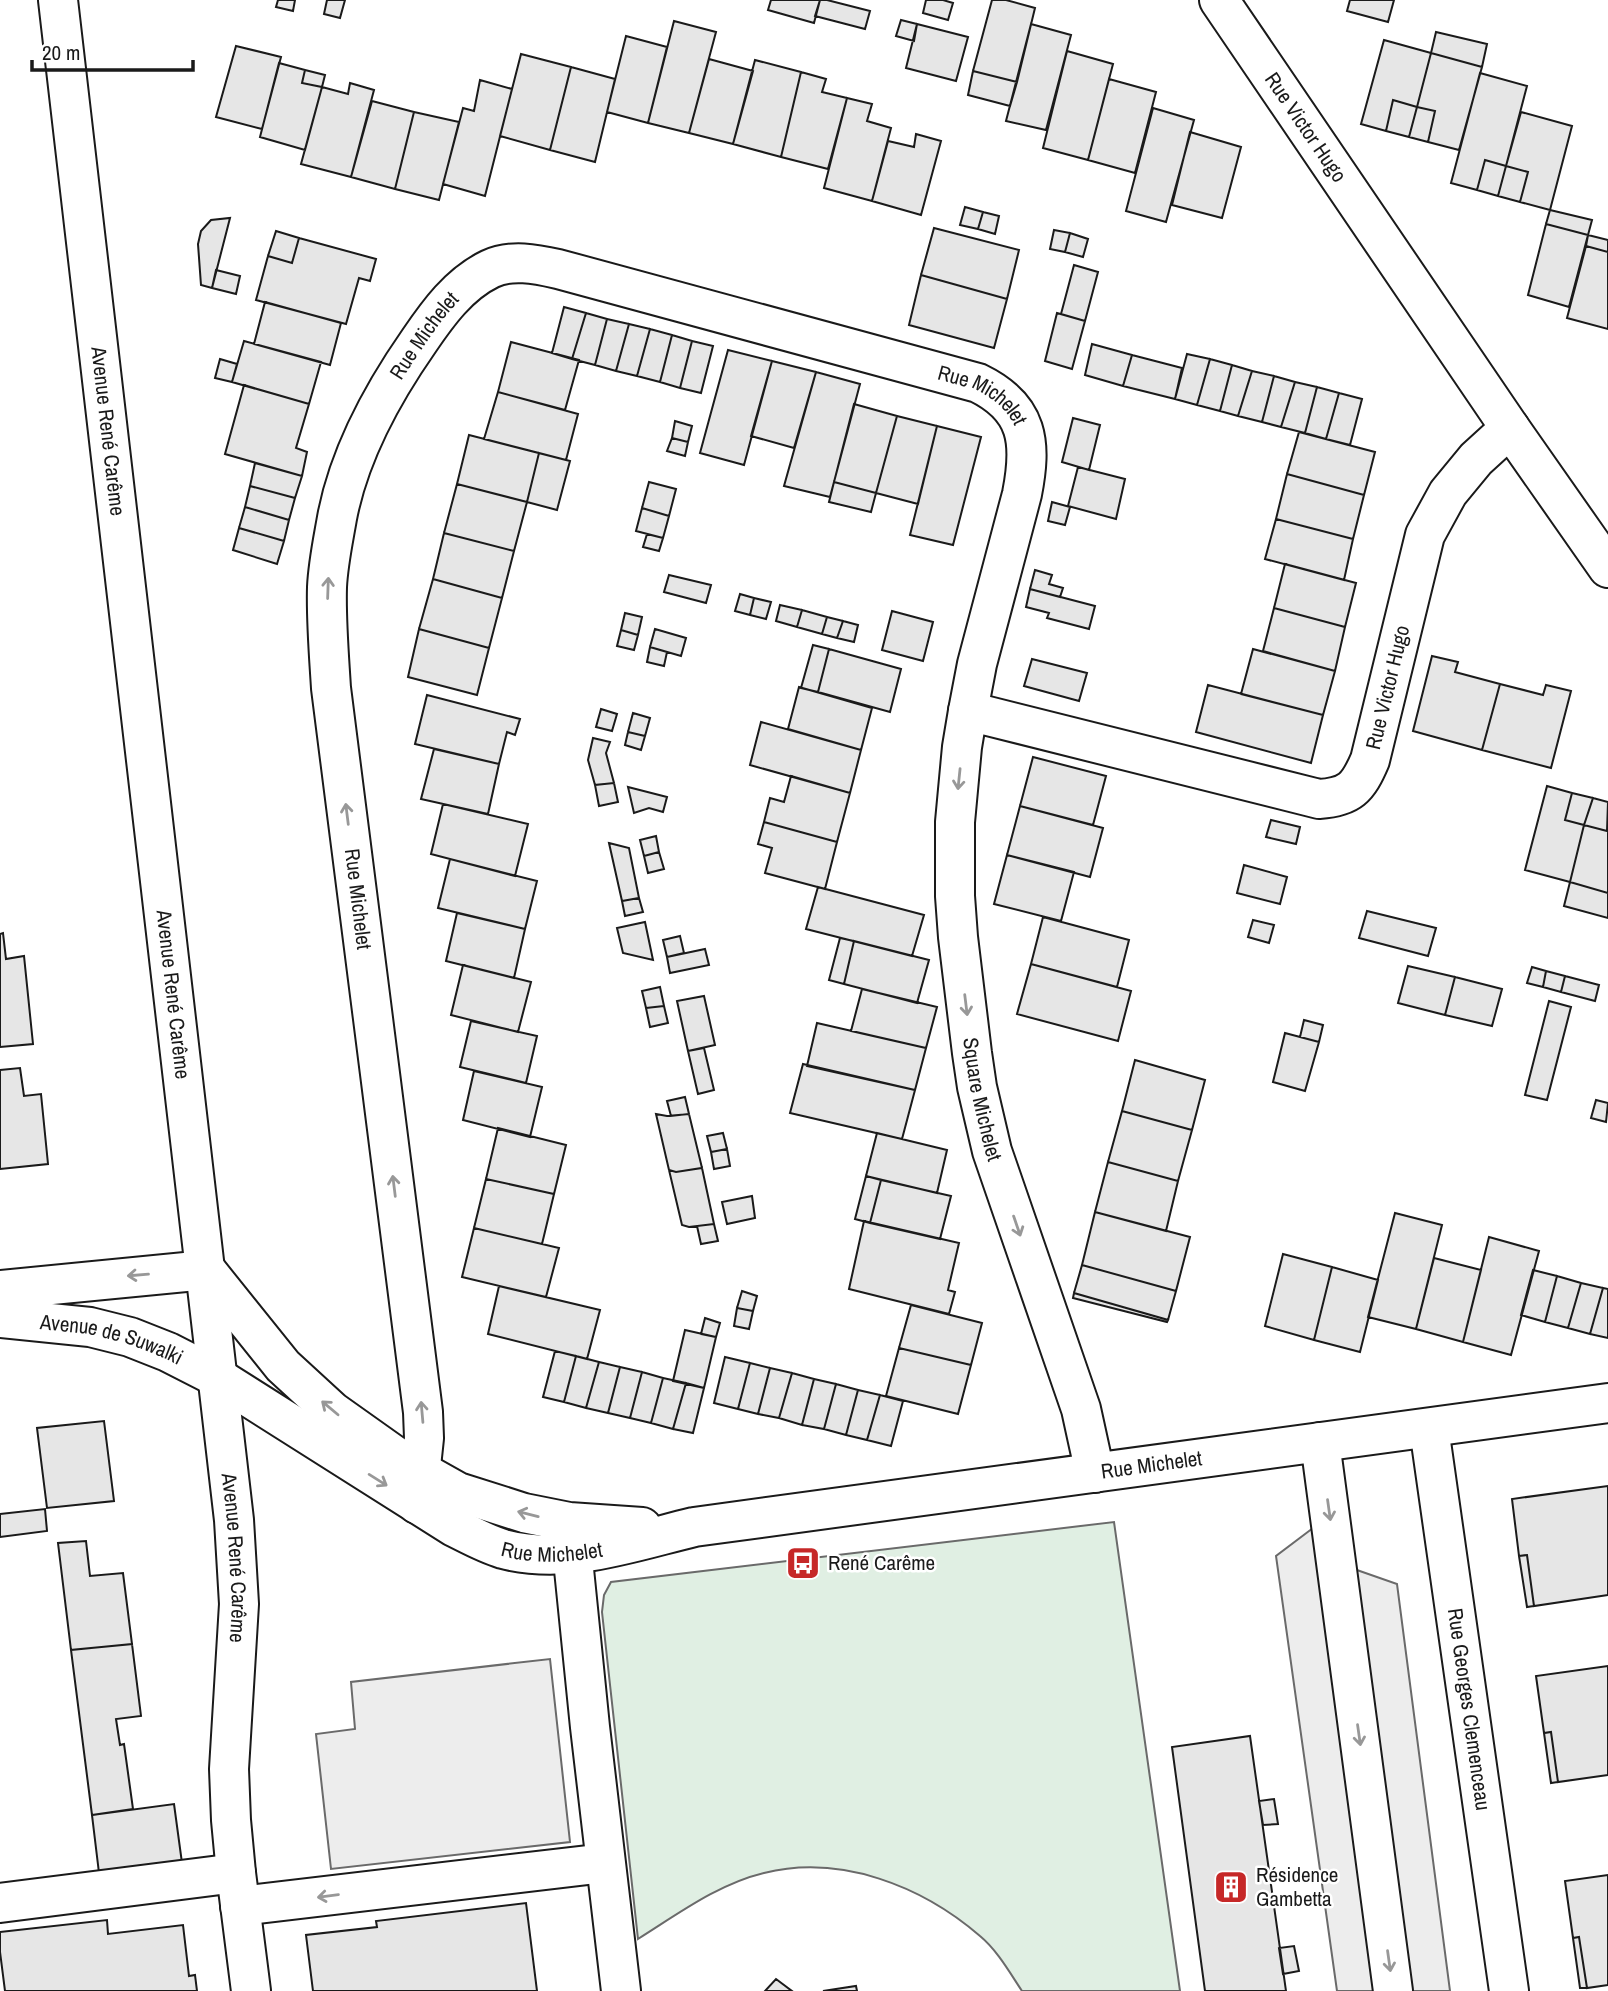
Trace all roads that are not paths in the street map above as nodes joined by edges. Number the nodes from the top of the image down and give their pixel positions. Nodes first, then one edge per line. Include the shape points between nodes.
1 (58, 0) edge
2 (1219, 0) edge
3 (1510, 428) junction
4 (1608, 568) edge
5 (968, 711) junction
6 (206, 1270) junction
7 (0, 1290) edge
8 (0, 1318) edge
9 (217, 1377) junction
10 (1608, 1403) edge
11 (1429, 1428) junction
12 (1320, 1442) junction
13 (1095, 1473) junction
14 (419, 1488) junction
15 (570, 1538) junction
16 (605, 1863) junction
17 (238, 1890) junction
18 (0, 1903) edge
19 (251, 1991) edge
20 (621, 1991) edge
21 (1393, 1991) edge
22 (1509, 1991) edge

1 - 6 street, Avenue René Carême
2 - 3 street, Rue Victor Hugo
3 - 4 street, Rue Victor Hugo
3 - 5 street, Rue Victor Hugo via 1448,493 1425,535 1370,760 1352,789 1337,797 1319,799
5 -> 13 street, Square Michelet via 955,822 955,896 977,1087 1000,1178 1081,1409
14 -> 5 street, Rue Michelet via 423,1412 333,702 327,585 337,516 356,454 383,396 428,329 475,278 492,268 530,263 978,383 993,391 1019,419 1027,453 1026,473
6 -> 7 street, Avenue de Suwalki
6 - 9 street, Avenue René Carême
14 -> 6 street, Rue Michelet via 401,1460 290,1373
8 - 9 street, Avenue de Suwalki via 67,1323 121,1334
9 -> 14 street, Rue Michelet
9 - 17 street, Avenue René Carême via 239,1584 229,1769
10 - 11 street, Rue Michelet
11 - 12 street, Rue Michelet
11 - 22 street, Rue Georges Clemenceau
12 - 13 street, Rue Michelet
12 -> 21 street
13 - 15 street, Rue Michelet via 694,1527 611,1547
14 - 15 street, Rue Michelet via 454,1527 503,1549 539,1554
15 - 16 street
16 -> 17 street via 396,1888
16 - 20 street
17 - 18 street
17 - 19 street, Avenue René Carême

